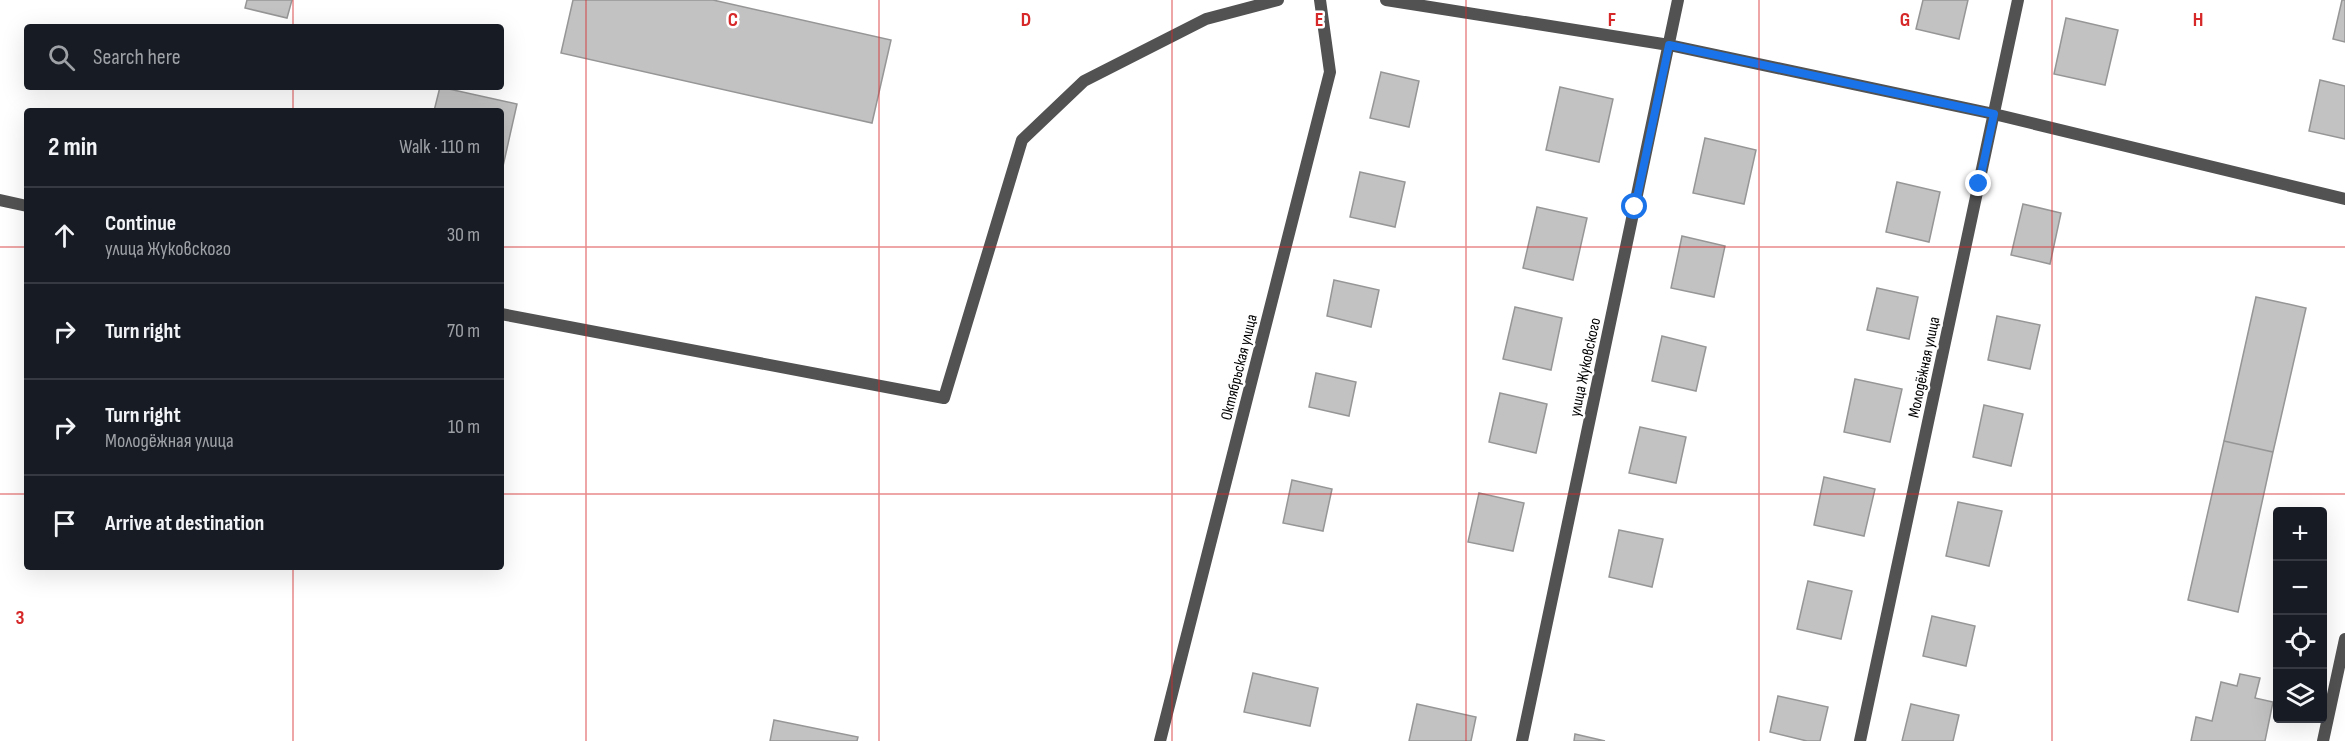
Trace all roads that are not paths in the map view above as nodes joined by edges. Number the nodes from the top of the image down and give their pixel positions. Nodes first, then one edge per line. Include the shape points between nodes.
1 (1278, 0) edge
2 (1320, 0) edge
3 (1386, 0) edge
4 (1678, 0) edge
5 (2018, 0) edge
6 (1669, 45) junction
7 (1994, 114) junction
8 (2345, 199) edge
9 (0, 200) edge
10 (24, 205) edge
11 (504, 315) edge
12 (2345, 639) edge
13 (1160, 741) edge
14 (1522, 741) edge
15 (1860, 741) edge
16 (2323, 741) edge

1 - 11 street via 1206,19 1084,81 1022,140 944,398
2 - 13 street, Октябрьская улица via 1330,72
3 - 6 street
4 - 6 street, улица Жуковского
5 - 7 street, Молодёжная улица
6 - 7 street
6 - 14 street, улица Жуковского
7 - 8 street
7 - 15 street, Молодёжная улица
9 - 10 street
12 - 16 street

